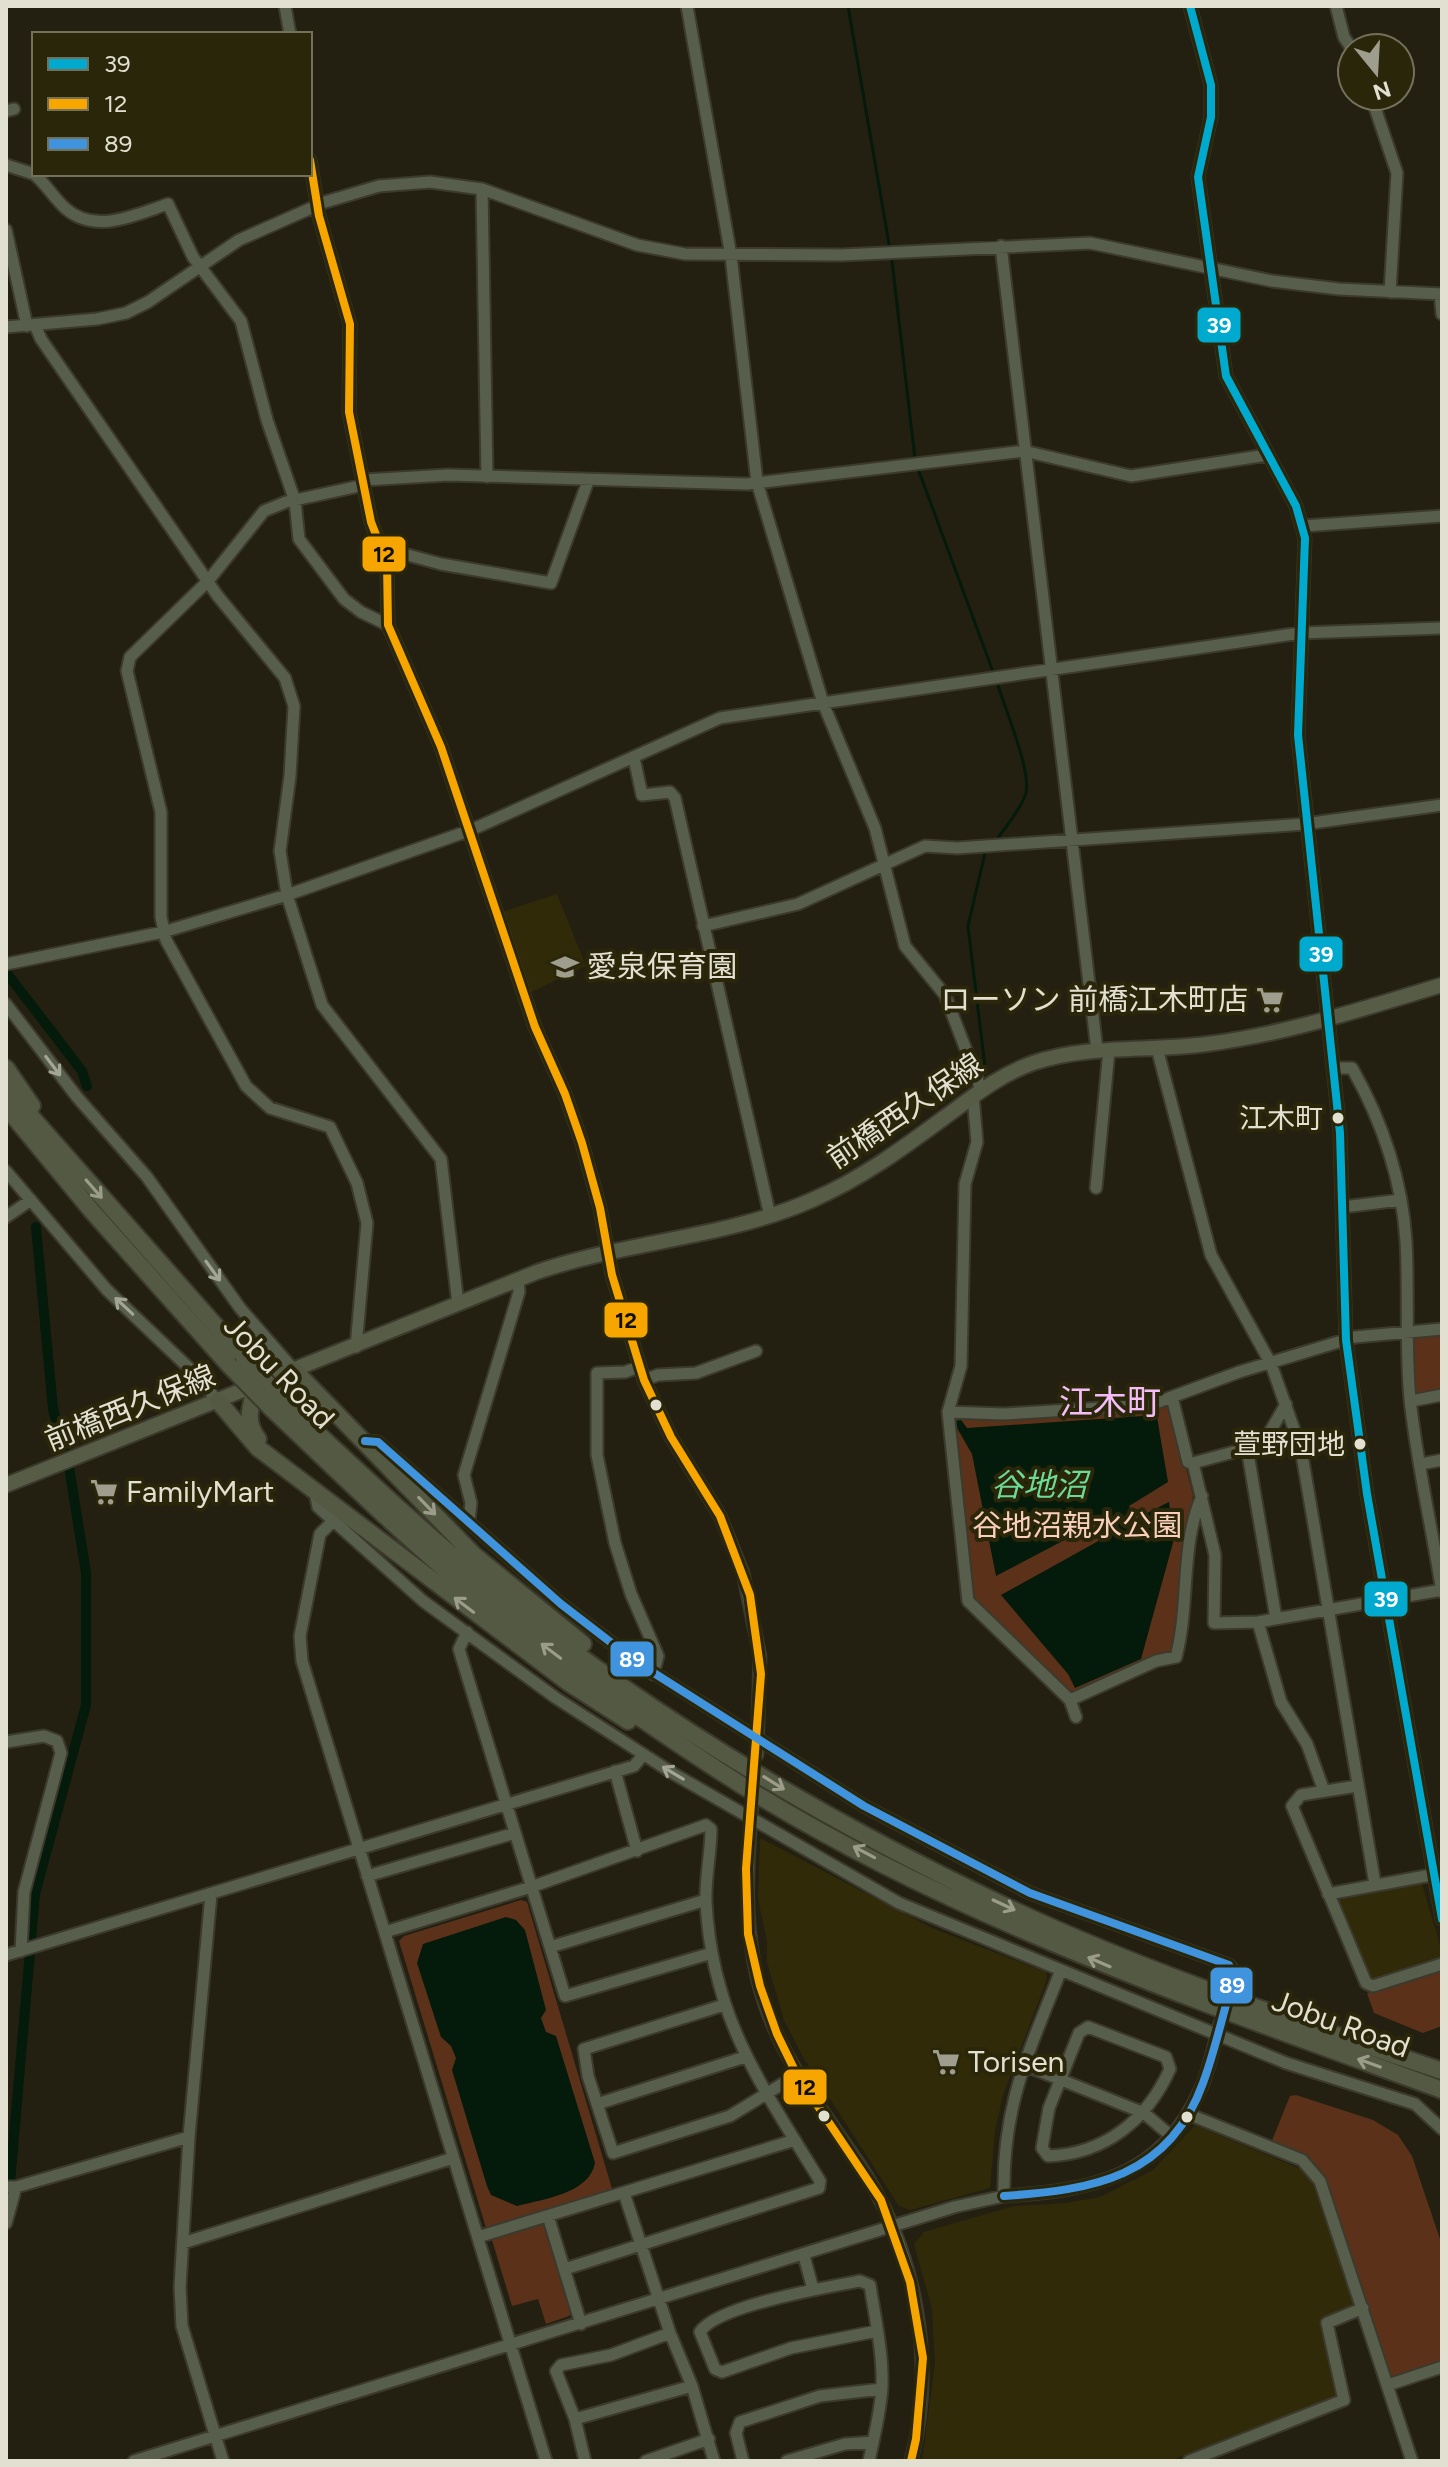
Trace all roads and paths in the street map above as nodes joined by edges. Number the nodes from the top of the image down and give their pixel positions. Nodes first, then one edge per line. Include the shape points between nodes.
1 (285, 6) edge
2 (687, 6) edge
3 (1190, 6) edge
4 (1336, 6) edge
5 (290, 32) edge
6 (1343, 32) edge
7 (1376, 112) edge
8 (6, 165) edge
9 (32, 173) edge
10 (312, 173) edge
11 (36, 176) edge
12 (482, 189) junction
13 (317, 205) junction
14 (6, 230) edge
15 (1001, 246) junction
16 (731, 256) junction
17 (199, 265) junction
18 (1212, 270) junction
19 (1390, 292) junction
20 (1441, 294) edge
21 (1442, 314) edge
22 (31, 326) junction
23 (6, 327) edge
24 (1024, 451) junction
25 (1267, 455) junction
26 (487, 477) junction
27 (588, 481) junction
28 (757, 482) junction
29 (364, 483) junction
30 (295, 501) junction
31 (1442, 516) edge
32 (1304, 526) junction
33 (385, 554) junction
34 (208, 581) junction
35 (388, 625) junction
36 (1442, 628) edge
37 (1300, 633) junction
38 (1052, 669) junction
39 (823, 703) junction
40 (634, 758) junction
41 (1442, 805) edge
42 (1305, 824) junction
43 (471, 830) junction
44 (1072, 837) junction
45 (885, 864) junction
46 (287, 895) junction
47 (703, 926) junction
48 (163, 932) junction
49 (6, 964) edge
50 (1442, 985) edge
51 (6, 1004) edge
52 (1325, 1019) junction
53 (1157, 1048) junction
54 (1103, 1050) junction
55 (6, 1068) edge
56 (1333, 1068) junction
57 (6, 1088) edge
58 (977, 1092) junction
59 (6, 1107) edge
60 (6, 1122) edge
61 (66, 1157) junction
62 (6, 1171) edge
63 (1096, 1188) dead end
64 (75, 1190) junction
65 (31, 1200) junction
66 (1400, 1200) junction
67 (1343, 1207) junction
68 (770, 1216) junction
69 (6, 1217) edge
70 (606, 1252) junction
71 (518, 1279) junction
72 (458, 1304) junction
73 (240, 1308) junction
74 (1442, 1329) edge
75 (1406, 1330) junction
76 (1346, 1340) junction
77 (356, 1347) junction
78 (756, 1351) dead end
79 (236, 1362) junction
80 (1271, 1364) junction
81 (639, 1367) junction
82 (294, 1370) junction
83 (644, 1380) junction
84 (256, 1385) junction
85 (1442, 1395) edge
86 (1172, 1397) junction
87 (218, 1401) junction
88 (1411, 1401) junction
89 (1286, 1404) junction
90 (280, 1407) junction
91 (948, 1412) junction
92 (365, 1441) junction
93 (1247, 1448) junction
94 (1442, 1460) edge
95 (277, 1463) junction
96 (1193, 1463) junction
97 (1421, 1464) junction
98 (6, 1485) edge
99 (315, 1492) junction
100 (1203, 1495) junction
101 (469, 1520) junction
102 (333, 1521) junction
103 (1437, 1526) edge
104 (1442, 1591) edge
105 (1386, 1599) junction
106 (1327, 1609) junction
107 (1276, 1618) junction
108 (1258, 1622) junction
109 (467, 1632) junction
110 (653, 1674) junction
111 (1070, 1700) junction
112 (1076, 1717) dead end
113 (758, 1737) junction
114 (6, 1742) edge
115 (710, 1743) junction
116 (643, 1755) junction
117 (757, 1755) dead end
118 (717, 1770) junction
119 (615, 1771) junction
120 (1357, 1786) junction
121 (1324, 1791) junction
122 (752, 1803) dead end
123 (507, 1804) junction
124 (751, 1818) junction
125 (515, 1833) junction
126 (358, 1850) junction
127 (637, 1851) junction
128 (1437, 1873) edge
129 (367, 1876) junction
130 (1375, 1884) junction
131 (531, 1887) junction
132 (211, 1894) junction
133 (1328, 1894) junction
134 (706, 1900) junction
135 (1442, 1919) edge
136 (385, 1932) junction
137 (550, 1947) junction
138 (21, 1951) junction
139 (712, 1953) junction
140 (6, 1955) edge
141 (1442, 1964) edge
142 (1061, 1970) junction
143 (1232, 1983) dead end
144 (724, 2005) junction
145 (1220, 2023) dead end
146 (1217, 2036) junction
147 (745, 2057) junction
148 (1024, 2065) junction
149 (1442, 2071) edge
150 (797, 2075) junction
151 (1060, 2079) junction
152 (1442, 2090) edge
153 (765, 2093) junction
154 (597, 2104) junction
155 (1144, 2113) junction
156 (1188, 2114) junction
157 (1442, 2129) edge
158 (1171, 2136) junction
159 (189, 2137) junction
160 (795, 2140) junction
161 (453, 2158) junction
162 (11, 2187) edge
163 (624, 2193) junction
164 (1004, 2196) junction
165 (548, 2216) junction
166 (6, 2223) edge
167 (893, 2229) junction
168 (478, 2237) junction
169 (183, 2243) junction
170 (640, 2245) junction
171 (804, 2256) junction
172 (565, 2269) junction
173 (813, 2289) junction
174 (658, 2300) junction
175 (1363, 2308) junction
176 (581, 2324) junction
177 (877, 2331) junction
178 (670, 2333) junction
179 (511, 2345) junction
180 (1442, 2367) edge
181 (1388, 2385) junction
182 (692, 2386) junction
183 (882, 2389) junction
184 (575, 2419) junction
185 (216, 2437) junction
186 (709, 2439) junction
187 (873, 2442) junction
188 (134, 2461) edge
189 (223, 2461) edge
190 (546, 2461) edge
191 (585, 2461) edge
192 (646, 2461) edge
193 (714, 2461) edge
194 (743, 2461) edge
195 (787, 2461) edge
196 (869, 2461) edge
197 (911, 2461) edge
198 (1189, 2461) edge
199 (1412, 2461) edge

1 - 5 street
2 - 16 street
3 - 18 street via 1211,85 1211,117 1198,177
4 - 6 street
7 - 19 street via 1397,173
8 - 9 street
10 - 13 street
11 - 17 street via 67,210 91,221 116,221 168,204
12 - 13 street via 401,183 366,188
12 - 16 street via 651,249
12 - 26 street
13 - 17 street via 239,240
13 - 29 street via 350,324 349,412
14 - 22 street
15 - 16 street
15 - 18 street via 1100,244
15 - 24 street
16 - 28 street
17 - 22 street via 126,313
17 - 30 street via 241,321
18 - 19 street
18 - 25 street via 1227,382
19 - 20 street
20 - 21 street
22 - 23 street
22 - 34 street
24 - 25 street via 1124,477
24 - 28 street
24 - 38 street
25 - 32 street
26 - 27 street
26 - 29 street
27 - 28 street
27 - 33 street via 551,583
28 - 39 street
29 - 30 street
29 - 33 street via 371,522
30 - 34 street via 264,511
30 - 35 street via 299,539 316,565 344,599
31 - 32 street
32 - 37 street
33 - 35 street
34 - 46 street via 285,678 294,706 280,851
34 - 48 street via 130,657 127,671 161,812
35 - 43 street
36 - 37 street
37 - 38 street
37 - 42 street via 1298,735
38 - 39 street
38 - 44 street
39 - 40 street via 720,718
39 - 45 street
40 - 43 street
40 - 47 street via 642,795 670,792 675,798
41 - 42 street
42 - 44 street
42 - 52 street
43 - 46 street
43 - 70 street via 535,1027 582,1143
44 - 45 street via 957,848 930,845
44 - 54 street
45 - 47 street via 789,907
45 - 58 street via 905,946 945,995
46 - 48 street
46 - 72 street via 322,1005 441,1159
47 - 68 street
48 - 49 street
48 - 77 street via 246,1086 270,1108 330,1127 346,1158 367,1223
50 - 52 main road, 前橋西久保線
51 -> 73 street via 147,1177
52 - 53 main road, 前橋西久保線 via 1249,1037
52 - 56 street
53 - 54 main road, 前橋西久保線
53 - 80 street via 1211,1255
54 - 58 main road, 前橋西久保線 via 1032,1064
54 - 63 street
55 - 61 highway
56 - 66 street via 1352,1068 1370,1098
56 - 67 street
57 - 61 highway, Jobu Road
58 - 68 main road, 前橋西久保線 via 863,1175
58 - 91 street via 977,1142 965,1184 961,1366
59 - 64 highway, Jobu Road
60 - 64 highway
61 -> 79 highway, Jobu Road
62 - 65 street
64 - 79 highway, Jobu Road
65 - 69 street
87 -> 65 street via 107,1290
66 - 67 street
66 - 75 street via 1406,1243
67 - 76 street
68 - 70 main road, 前橋西久保線
70 - 71 main road, 前橋西久保線
70 - 81 street
71 - 72 main road, 前橋西久保線
71 - 101 street via 519,1292 464,1475
72 - 77 main road, 前橋西久保線
73 - 82 street
73 - 84 street via 263,1343
74 - 75 street
75 - 76 street
75 - 88 street
76 - 80 street
76 - 105 street
77 - 82 main road, 前橋西久保線
78 - 83 street via 696,1373
79 - 90 highway, Jobu Road, bridge
80 - 86 street
80 - 89 street
81 - 83 street
81 - 110 street via 597,1373 597,1455 615,1543 658,1656
82 - 84 main road, 前橋西久保線
82 - 92 highway
83 - 113 street via 671,1437 720,1516 743,1573 760,1656
84 - 87 main road, 前橋西久保線
84 - 95 highway via 250,1425
85 - 88 street
86 - 91 street via 1150,1405
86 - 96 street via 1188,1462
87 - 95 highway
87 - 98 main road, 前橋西久保線
88 - 97 street
89 - 93 street via 1263,1444
89 - 106 street via 1301,1449
90 - 115 highway, Jobu Road via 480,1579 585,1659
118 -> 90 highway, Jobu Road via 465,1586
91 - 111 street via 968,1601
92 - 101 street via 378,1442
92 -> 115 highway via 474,1555
93 - 96 street
93 - 107 street
94 - 97 street
95 - 99 highway
96 - 100 street
97 - 103 street
99 - 102 street via 318,1507
118 -> 99 highway via 569,1683
100 - 108 street via 1215,1555 1214,1623
100 - 111 street via 1191,1540 1176,1657
101 - 110 street via 561,1604
102 - 109 street via 423,1601
102 - 126 street via 320,1534 300,1636 302,1661
103 - 104 street
104 - 105 street
105 - 106 street
105 - 128 street
106 - 107 street
106 - 120 street
107 - 108 street
108 - 121 street via 1281,1702 1307,1744
109 - 116 street
109 - 123 street via 459,1649
110 - 113 street
111 - 112 street
113 - 117 street
113 - 143 street via 864,1806 1030,1893 1229,1965
114 - 138 street via 44,1736 57,1741 61,1753 24,1892
115 -> 149 highway, Jobu Road via 859,1832 1008,1907 1240,2001
116 - 119 street via 634,1766
124 -> 116 street
152 -> 118 highway, Jobu Road via 1235,2016 1003,1921 889,1866
119 - 123 street
119 - 127 street
120 - 121 street
120 - 130 street
121 - 133 street via 1301,1795 1292,1806
122 - 124 street
123 - 125 street
123 - 126 street
124 - 142 street via 899,1903
124 - 150 street via 748,1934 767,2012
125 - 129 street
125 - 131 street
126 - 129 street
126 - 132 street
127 - 131 street
127 - 134 street via 709,1827
128 - 130 street
128 - 135 street
129 - 136 street
130 - 133 street
131 - 136 street
131 - 137 street
132 - 138 street
132 - 159 street
133 - 141 street via 1366,1983 1373,1986
134 - 137 street
134 - 139 street
136 - 161 street
137 - 139 street via 563,1991 570,1997
138 - 140 street
139 - 144 street
142 - 146 street
142 - 148 street
144 - 147 street
144 - 154 street via 584,2049
145 - 146 street
146 - 156 street
146 - 157 street via 1309,2072 1415,2104
147 - 153 street
147 - 154 street
148 - 151 street
148 - 164 street via 1007,2120
150 - 153 street
150 - 167 street via 864,2173
151 - 155 street
151 - 155 street via 1042,2144 1048,2156 1105,2142
151 - 155 street via 1085,2027 1166,2057 1170,2069
153 - 154 street via 709,2125 618,2153 610,2148
153 - 160 street
155 - 158 street
156 - 158 street
156 - 175 street via 1311,2167
158 - 164 street via 1141,2164 1109,2181 1077,2190
159 - 162 street
159 - 169 street
160 - 163 street
160 - 170 street via 820,2181 819,2188
161 - 168 street
161 - 169 street
162 - 166 street
163 - 165 street
163 - 170 street
164 - 167 street
165 - 168 street
165 - 172 street
167 - 171 street
167 - 197 street via 910,2282 923,2358
168 - 179 street
169 - 185 street via 182,2326
170 - 172 street
170 - 174 street
171 - 173 street
171 - 174 street
172 - 176 street
173 - 177 street via 860,2281 870,2285
173 - 177 street via 706,2323 700,2332 715,2369 722,2372 801,2346
174 - 176 street
174 - 178 street
175 - 181 street
175 - 198 street via 1327,2323 1344,2400
176 - 179 street
177 - 183 street
178 - 182 street
178 - 184 street via 611,2355 561,2365 556,2371 561,2392
179 - 185 street
179 - 190 street
180 - 181 street
181 - 199 street
182 - 184 street
182 - 186 street
183 - 187 street
183 - 194 street via 820,2396 740,2422 736,2433
184 - 191 street
185 - 188 street
185 - 189 street
186 - 192 street
186 - 193 street
187 - 195 street via 845,2444
187 - 196 street

